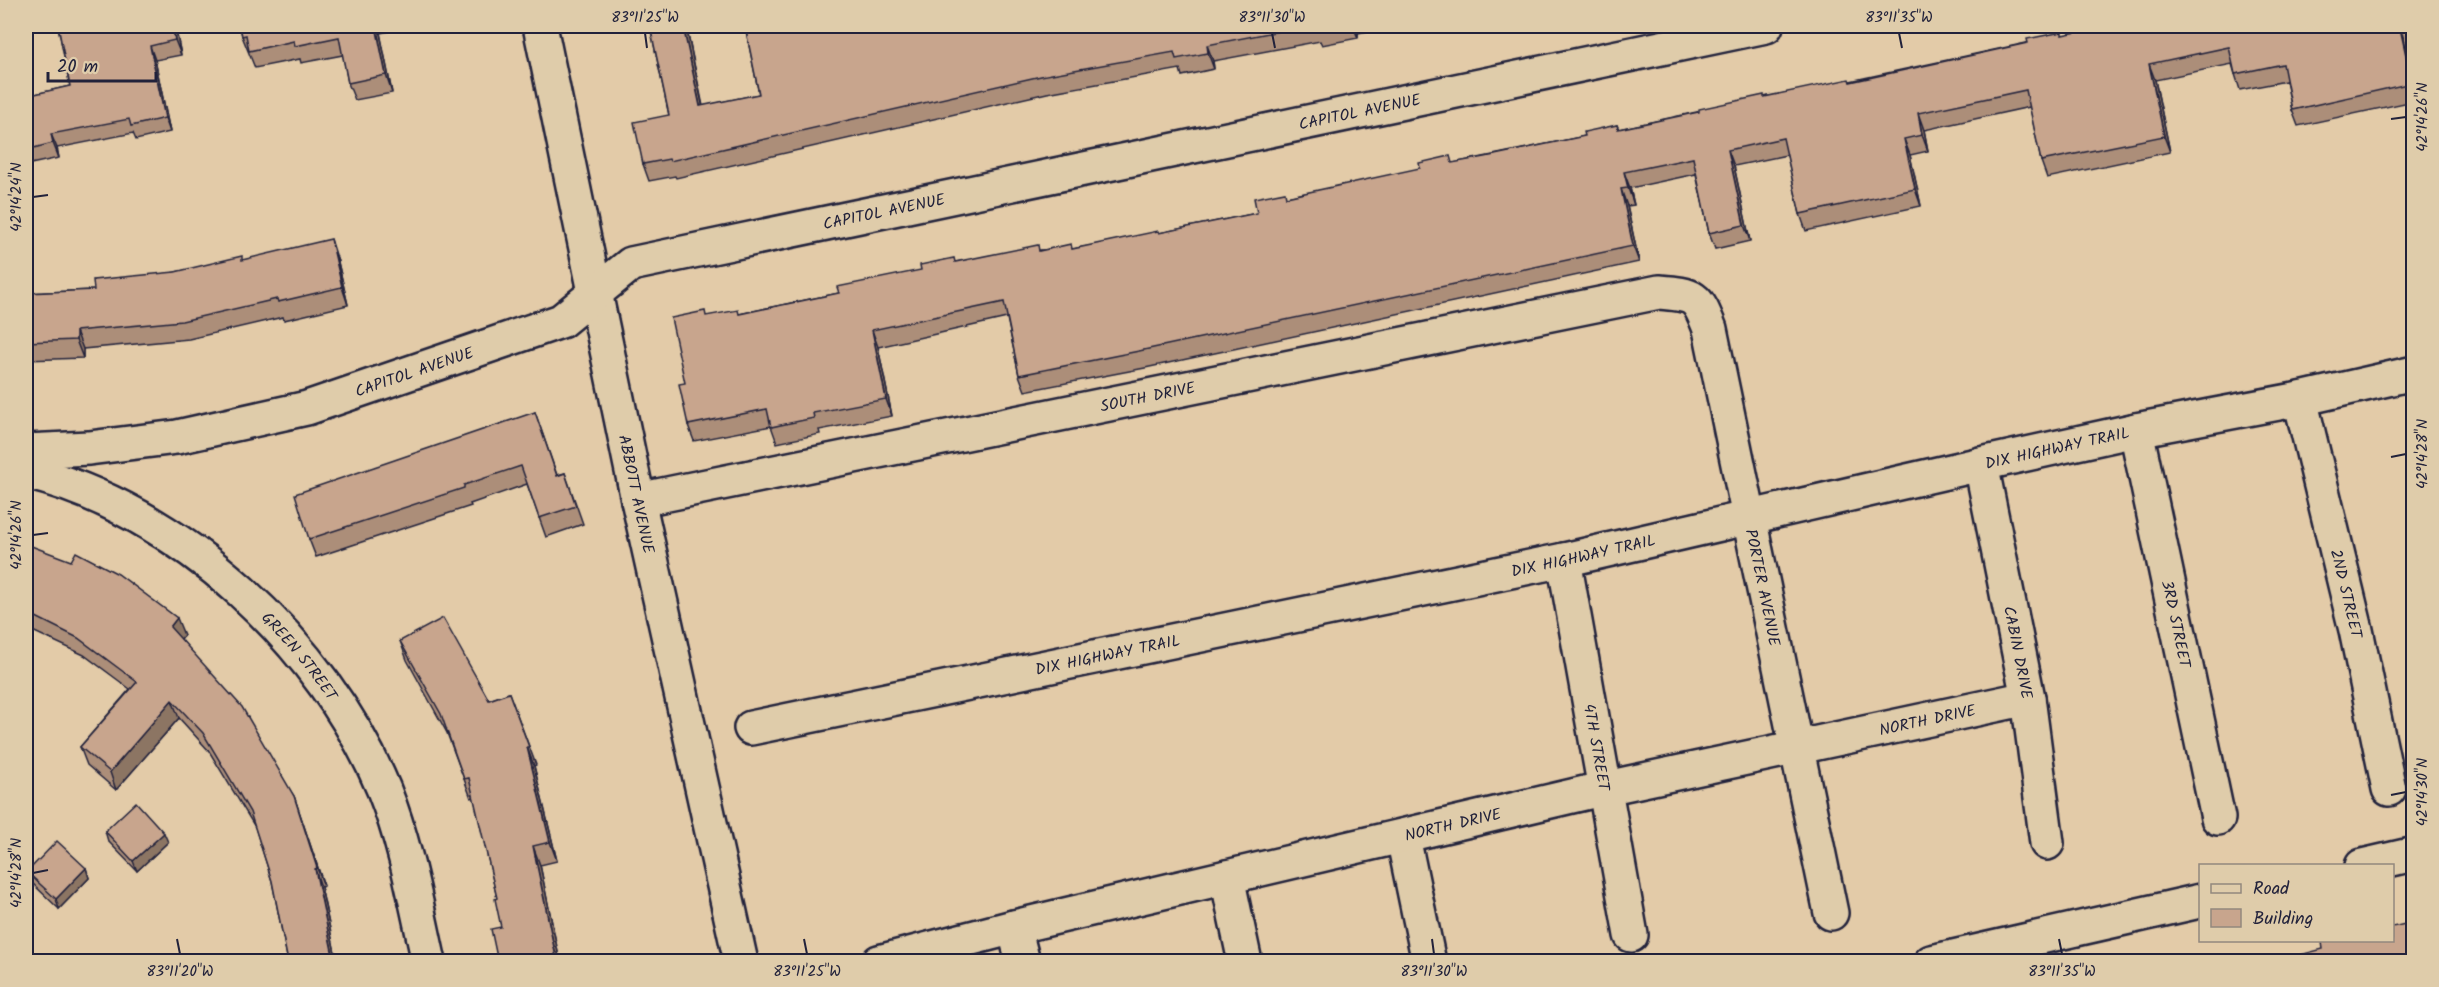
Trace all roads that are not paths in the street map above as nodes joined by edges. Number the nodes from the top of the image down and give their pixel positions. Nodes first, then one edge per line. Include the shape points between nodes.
1 (540, 26) edge
2 (1766, 26) edge
3 (1642, 38) edge
4 (596, 291) junction
5 (1659, 292) joint
6 (2414, 374) edge
7 (2300, 399) junction
8 (2136, 430) junction
9 (26, 451) edge
10 (1982, 464) junction
11 (26, 472) edge
12 (638, 500) junction
13 (1750, 517) junction
14 (1564, 560) junction
15 (2028, 698) junction
16 (752, 728) dead end
17 (1799, 749) junction
18 (1606, 788) junction
19 (2389, 789) dead end
20 (2218, 818) dead end
21 (1403, 837) junction
22 (2047, 843) dead end
23 (2414, 854) edge
24 (2371, 864) edge
25 (1227, 877) junction
26 (2199, 901) edge
27 (1831, 913) dead end
28 (1014, 927) junction
29 (1631, 935) dead end
30 (429, 962) edge
31 (741, 962) edge
32 (879, 962) edge
33 (1023, 962) edge
34 (1245, 962) edge
35 (1429, 962) edge
36 (1931, 962) edge

1 - 4 street, ABBOTT AVENUE
2 - 3 street, CAPITOL AVENUE
3 - 4 street, CAPITOL AVENUE via 631,264
4 - 9 street, CAPITOL AVENUE via 561,321 308,408 177,437
4 - 12 street, ABBOTT AVENUE
5 - 12 street, SOUTH DRIVE
5 - 13 street, PORTER AVENUE via 1687,294 1700,304 1710,329
6 - 7 street, DIX HIGHWAY TRAIL
7 - 8 street, DIX HIGHWAY TRAIL
7 - 19 street, 2ND STREET via 2356,630
8 - 10 street, DIX HIGHWAY TRAIL
8 - 20 street, 3RD STREET
10 - 13 street, DIX HIGHWAY TRAIL
10 - 15 street, CABIN DRIVE
11 - 30 street, GREEN STREET via 79,489 157,528 230,581 279,628 319,678 358,739 384,790 406,859
12 - 31 street, ABBOTT AVENUE
13 - 14 street, DIX HIGHWAY TRAIL
13 - 17 street, PORTER AVENUE
14 - 16 street, DIX HIGHWAY TRAIL
14 - 18 street, 4TH STREET
15 - 17 street, NORTH DRIVE
15 - 22 street, CABIN DRIVE
17 - 18 street, NORTH DRIVE
17 - 27 street, PORTER AVENUE
18 - 21 street, NORTH DRIVE
18 - 29 street, 4TH STREET
21 - 25 street, NORTH DRIVE
21 - 35 street
23 - 24 street
25 - 28 street, NORTH DRIVE
25 - 34 street
26 - 36 street
28 - 32 street, NORTH DRIVE
28 - 33 street

